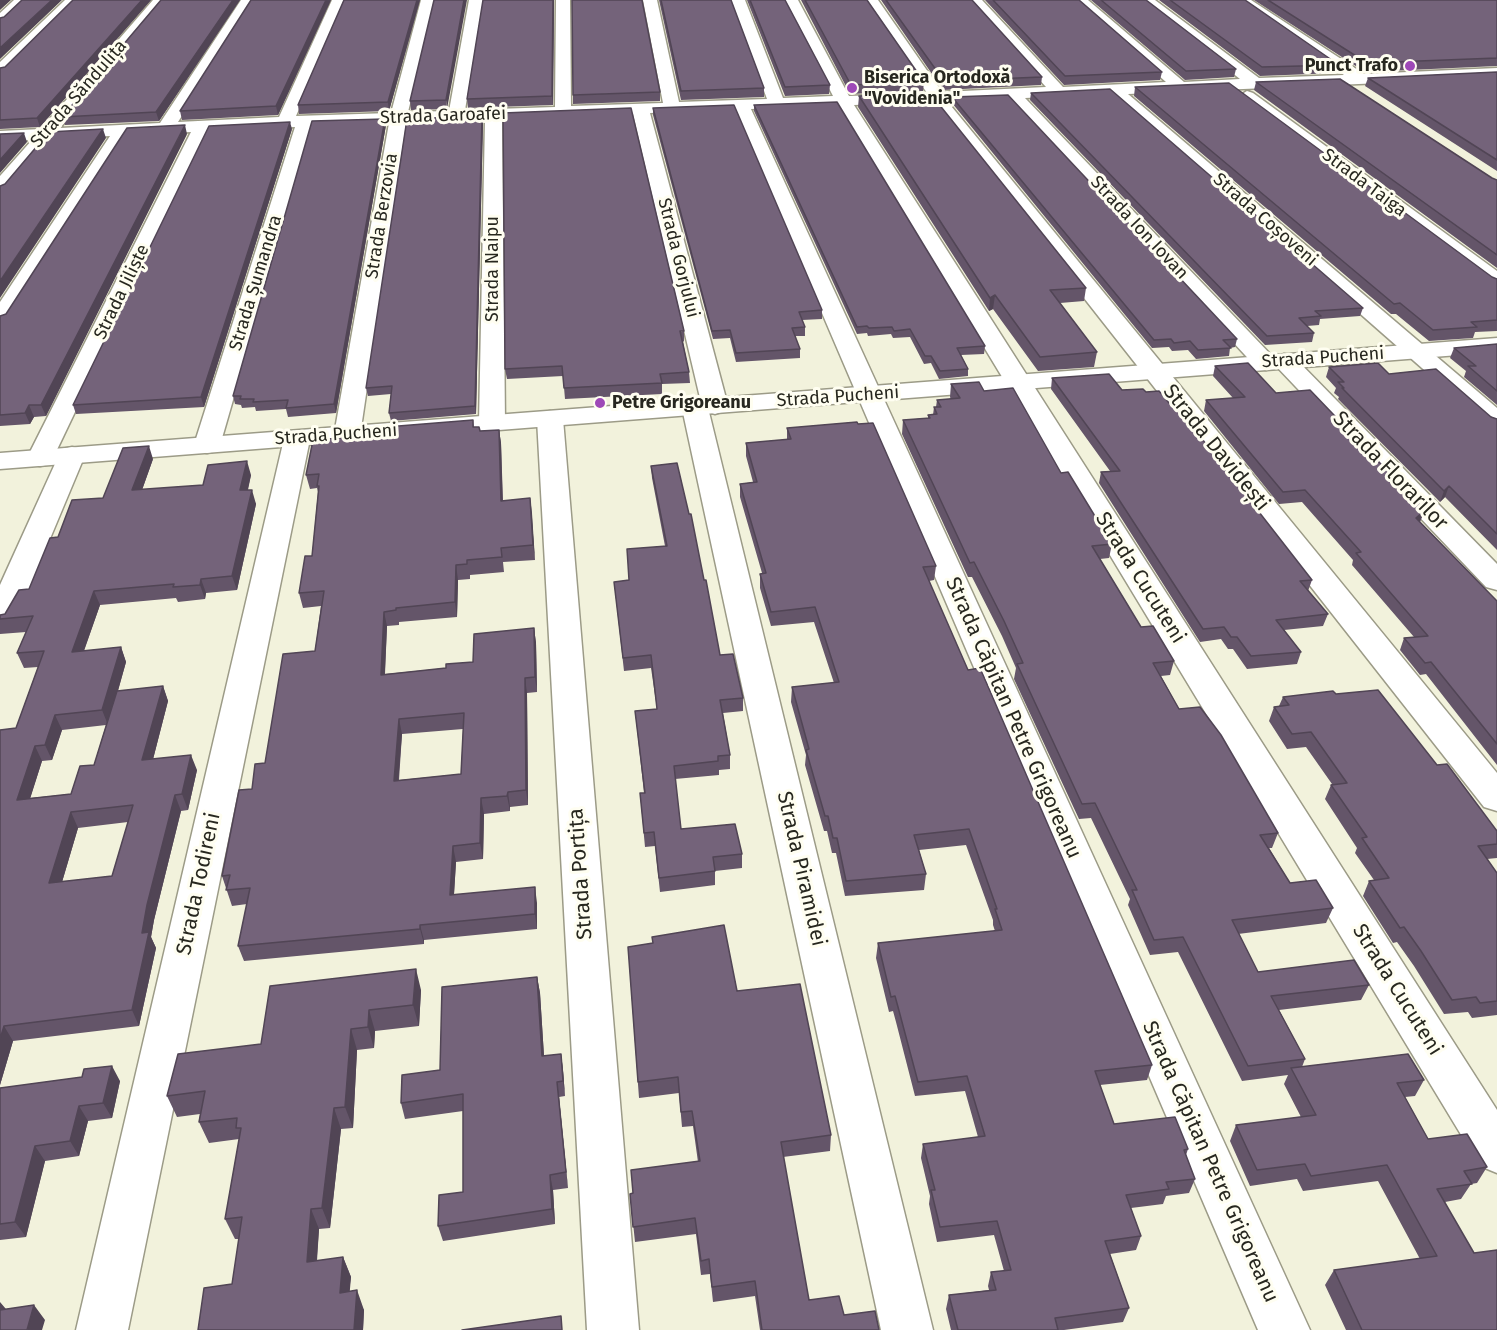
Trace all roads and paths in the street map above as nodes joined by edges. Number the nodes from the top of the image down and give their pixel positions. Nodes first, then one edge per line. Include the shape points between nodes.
1 (22, 0) edge
2 (74, 0) edge
3 (160, 0) edge
4 (248, 0) edge
5 (339, 0) edge
6 (428, 0) edge
7 (476, 0) edge
8 (563, 0) edge
9 (650, 0) edge
10 (738, 0) edge
11 (791, 0) edge
12 (871, 0) edge
13 (975, 0) edge
14 (1080, 0) edge
15 (1146, 0) edge
16 (1242, 0) edge
17 (0, 20) edge
18 (0, 71) edge
19 (1497, 73) edge
20 (1255, 83) junction
21 (1231, 84) junction
22 (1180, 86) junction
23 (1362, 86) junction
24 (1113, 89) junction
25 (1059, 92) junction
26 (1012, 94) junction
27 (937, 97) junction
28 (843, 101) junction
29 (777, 104) junction
30 (741, 105) junction
31 (672, 108) junction
32 (640, 109) junction
33 (563, 112) junction
34 (494, 115) junction
35 (456, 116) junction
36 (399, 118) junction
37 (295, 122) junction
38 (203, 126) junction
39 (166, 127) junction
40 (123, 129) junction
41 (44, 134) junction
42 (0, 136) edge
43 (0, 188) edge
44 (1497, 281) edge
45 (0, 319) edge
46 (1497, 345) edge
47 (1416, 351) junction
48 (1275, 362) junction
49 (1155, 372) junction
50 (1018, 383) junction
51 (870, 394) junction
52 (706, 407) junction
53 (550, 419) junction
54 (1497, 421) edge
55 (492, 423) junction
56 (347, 435) junction
57 (297, 439) junction
58 (207, 445) junction
59 (72, 455) junction
60 (40, 458) junction
61 (0, 461) edge
62 (1497, 581) edge
63 (0, 620) edge
64 (1497, 798) edge
65 (1497, 1151) edge
66 (102, 1330) edge
67 (613, 1330) edge
68 (907, 1330) edge
69 (1284, 1330) edge

1 - 17 street
2 - 18 street
3 - 41 street, Strada Săndulița
4 - 39 street
5 - 37 street, Strada Șumandra
6 - 36 street, Strada Berzovia
7 - 35 street
8 - 33 street
9 - 31 street
10 - 29 street
11 - 28 street, Strada Cucuteni
12 - 27 street, Strada Davidești
13 - 25 street
14 - 22 street
15 - 20 street
16 - 23 street
19 - 23 street
20 - 21 street, Strada Garoafei
20 - 23 street, Strada Garoafei via 1340,80
21 - 22 street, Strada Garoafei
21 - 44 street, Strada Taiga
22 - 24 street, Strada Garoafei
24 - 25 street, Strada Garoafei
24 - 47 street, Strada Coșoveni
25 - 26 street, Strada Garoafei
26 - 27 street, Strada Garoafei
26 - 48 street, Strada Ion Iovan
27 - 28 street, Strada Garoafei
27 - 49 street, Strada Davidești
28 - 29 street, Strada Garoafei
28 - 50 street, Strada Cucuteni
29 - 30 street, Strada Garoafei
30 - 31 street, Strada Garoafei
30 - 51 street, Strada Căpitan Petre Grigoreanu
31 - 32 street, Strada Garoafei
32 - 33 street, Strada Garoafei
32 - 52 street, Strada Gorjului
33 - 34 street, Strada Garoafei
34 - 35 street, Strada Garoafei
34 - 55 street, Strada Naipu
35 - 36 street, Strada Garoafei
36 - 37 street, Strada Garoafei
36 - 56 street, Strada Berzovia
37 - 38 street, Strada Garoafei
37 - 58 street, Strada Șumandra
38 - 39 street, Strada Garoafei
38 - 60 street, Strada Jiliște
39 - 40 street, Strada Garoafei
40 - 41 street, Strada Garoafei
40 - 45 street
41 - 42 street, Strada Garoafei
41 - 43 street, Strada Săndulița
46 - 47 street, Strada Pucheni
47 - 48 street, Strada Pucheni
47 - 54 street, Strada Coșoveni
48 - 49 street, Strada Pucheni
48 - 62 street, Strada Florarilor
49 - 50 street, Strada Pucheni
49 - 64 street, Strada Davidești
50 - 51 street, Strada Pucheni
50 - 65 street, Strada Cucuteni
51 - 52 street, Strada Pucheni
51 - 69 street, Strada Căpitan Petre Grigoreanu
52 - 53 street, Strada Pucheni
52 - 68 street, Strada Piramidei
53 - 55 street, Strada Pucheni
53 - 67 street, Strada Portița
55 - 56 street, Strada Pucheni
56 - 57 street, Strada Pucheni
57 - 58 street, Strada Pucheni
57 - 66 street, Strada Todireni
58 - 59 street, Strada Pucheni
59 - 60 street, Strada Pucheni
59 - 63 street
60 - 61 street, Strada Pucheni

